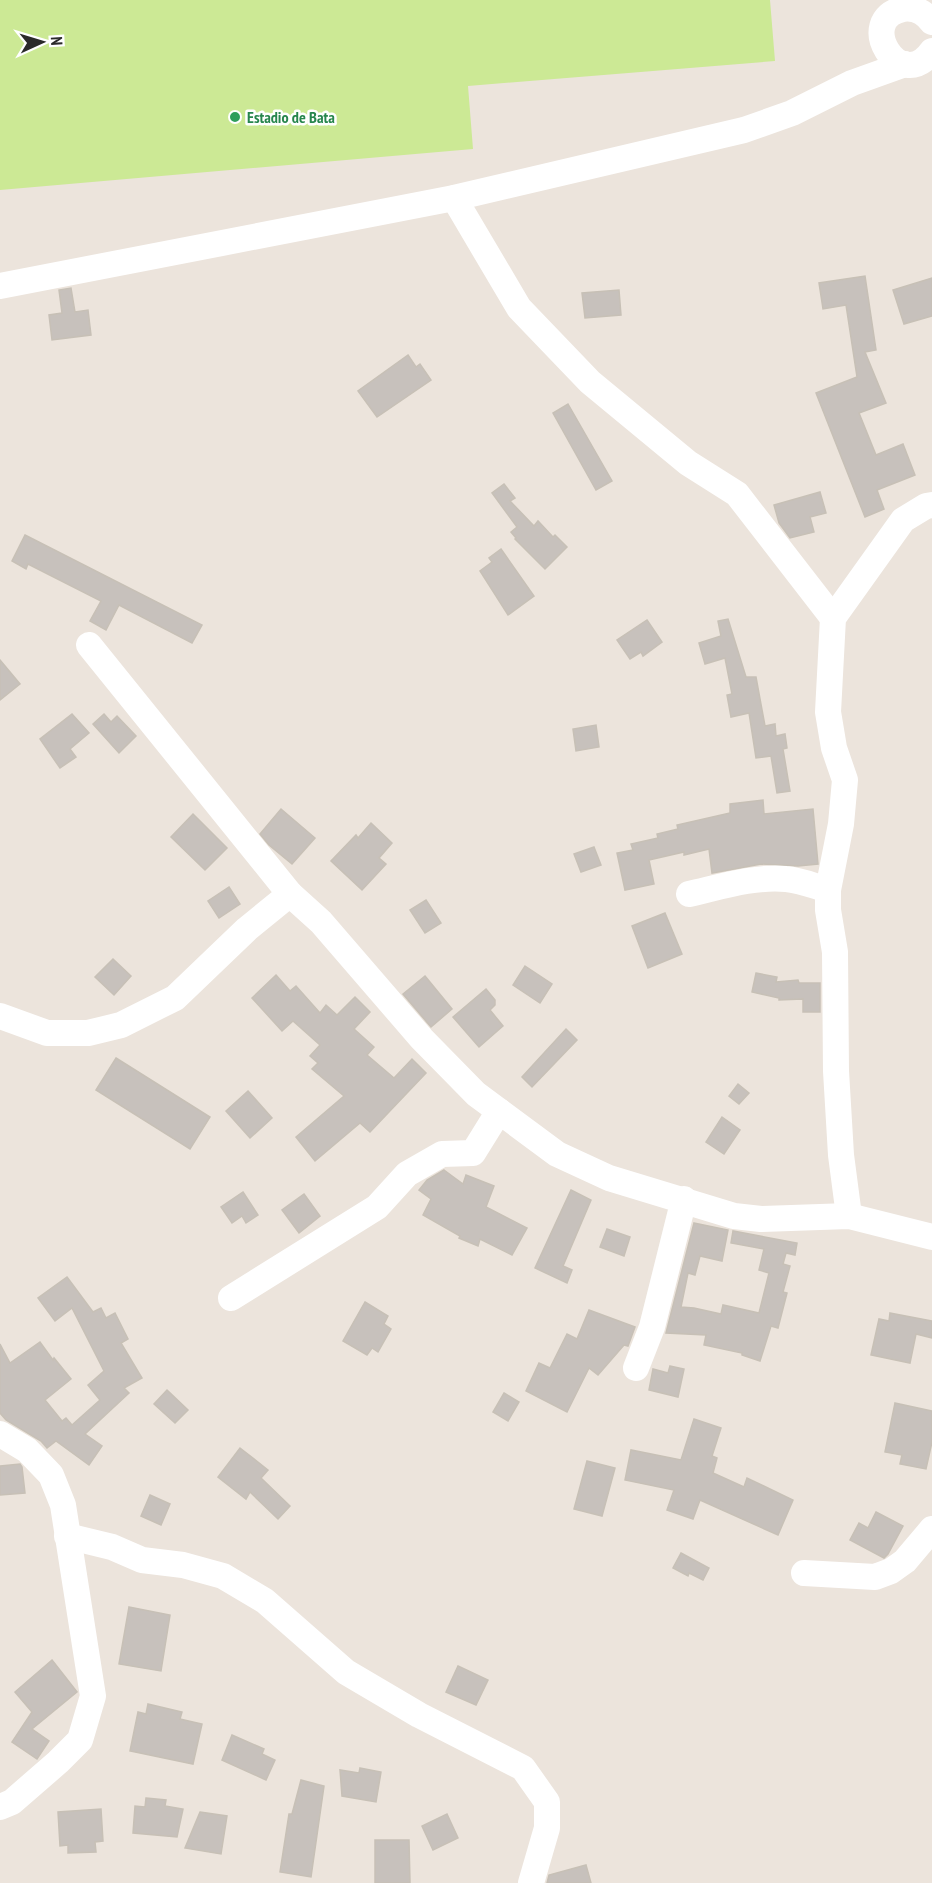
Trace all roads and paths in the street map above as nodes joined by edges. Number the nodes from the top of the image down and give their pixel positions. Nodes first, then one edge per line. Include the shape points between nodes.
1 (902, 5) edge
2 (930, 16) edge
3 (881, 39) junction
4 (931, 53) edge
5 (905, 64) junction
6 (852, 82) junction
7 (454, 198) junction
8 (0, 286) edge
9 (932, 505) edge
10 (833, 618) junction
11 (89, 645) dead end
12 (828, 890) junction
13 (290, 894) junction
14 (689, 894) dead end
15 (0, 1016) edge
16 (499, 1111) junction
17 (684, 1199) junction
18 (849, 1216) junction
19 (932, 1237) edge
20 (231, 1298) dead end
21 (636, 1368) dead end
22 (0, 1434) edge
23 (932, 1529) edge
24 (67, 1536) junction
25 (804, 1574) dead end
26 (0, 1807) edge
27 (531, 1883) edge

1 - 2 street
1 - 3 street via 886,21
3 - 5 street via 889,56
3 - 6 street
4 - 5 street via 923,60
5 - 6 street
6 - 7 street via 792,113 744,130
7 - 8 street
7 - 10 street via 519,308 590,382 688,464 737,494
9 - 10 street via 903,520
10 - 12 street via 828,712 845,780
11 - 13 street
12 - 14 street via 787,879 742,882
12 - 18 street via 835,952 841,1155
13 - 15 street via 247,928 175,998 121,1025 88,1034 47,1033
13 - 16 street via 321,922 422,1039 476,1094
16 - 17 street via 557,1154 609,1178
16 - 20 street via 473,1153 442,1154 407,1174 377,1207
17 - 18 street via 746,1218
17 - 21 street via 652,1327
18 - 19 street
22 - 24 street via 27,1450 51,1475 63,1504
23 - 25 street via 905,1561 875,1577
24 - 26 street via 93,1696 80,1740 12,1802
24 - 27 street via 112,1547 142,1560 183,1565 223,1576 265,1601 346,1672 523,1768 547,1802 547,1828

